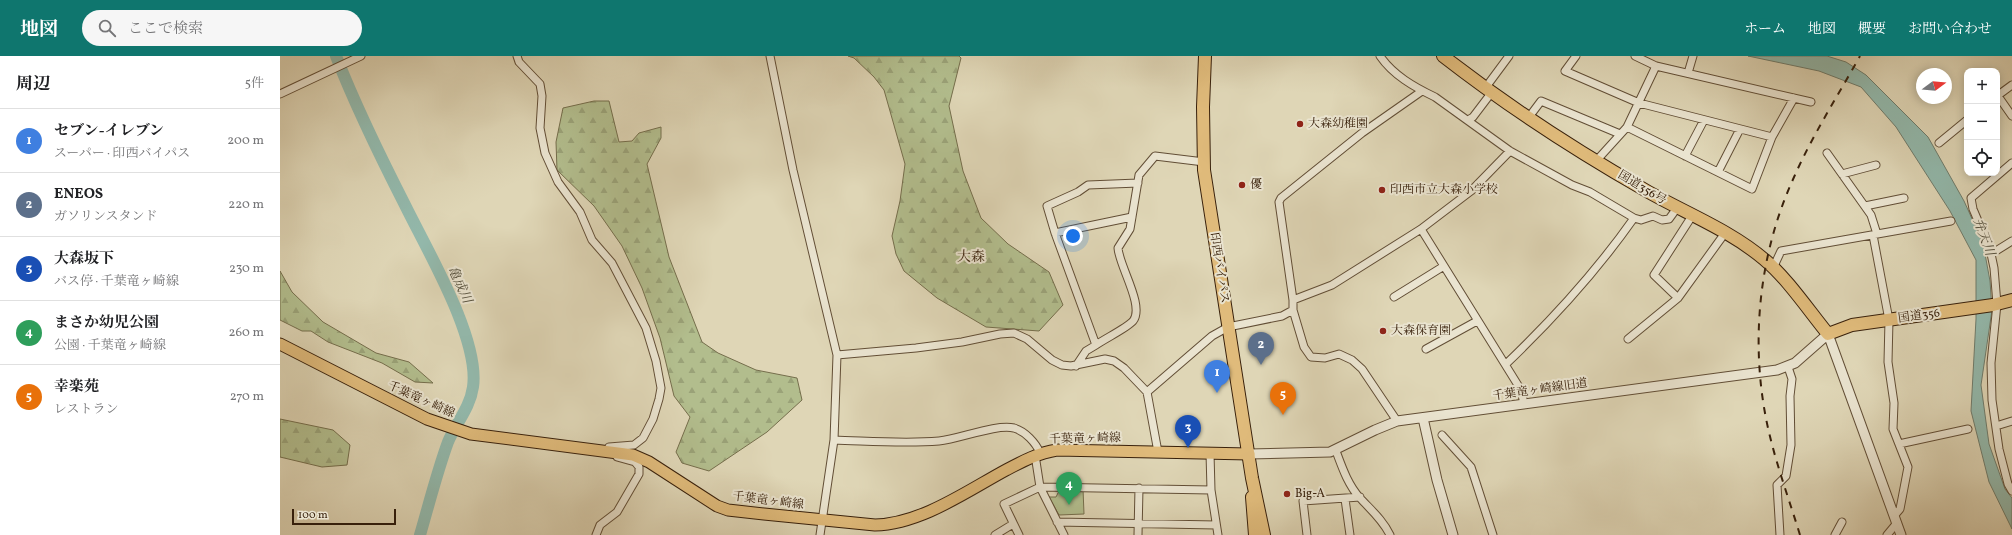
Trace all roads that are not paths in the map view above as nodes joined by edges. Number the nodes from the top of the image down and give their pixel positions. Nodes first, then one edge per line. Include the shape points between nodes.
1 (361, 56) edge
2 (517, 56) edge
3 (770, 56) edge
4 (1205, 56) edge
5 (1380, 56) edge
6 (1443, 56) edge
7 (1509, 56) edge
8 (1576, 56) edge
9 (1635, 56) edge
10 (1693, 56) edge
11 (1656, 66) junction
12 (1688, 73) junction
13 (2012, 85) edge
14 (1489, 90) junction
15 (1422, 91) junction
16 (280, 94) edge
17 (2000, 94) edge
18 (1794, 98) junction
19 (2000, 99) edge
20 (1812, 102) dead end
21 (1639, 103) junction
22 (2012, 116) edge
23 (1529, 117) junction
24 (1468, 120) junction
25 (1704, 120) junction
26 (1964, 122) edge
27 (1627, 127) junction
28 (1740, 129) junction
29 (1620, 134) junction
30 (1772, 137) junction
31 (1939, 143) dead end
32 (1510, 151) junction
33 (1827, 153) dead end
34 (1685, 156) junction
35 (1597, 160) junction
36 (1204, 162) junction
37 (2012, 163) edge
38 (1876, 166) dead end
39 (1718, 172) junction
40 (1842, 174) junction
41 (1138, 183) junction
42 (1904, 198) dead end
43 (1865, 206) junction
44 (1677, 208) junction
45 (1692, 216) junction
46 (1132, 218) junction
47 (1634, 218) junction
48 (1951, 221) dead end
49 (1421, 229) junction
50 (1055, 233) junction
51 (1725, 233) junction
52 (1875, 235) junction
53 (2012, 241) edge
54 (1991, 254) junction
55 (1444, 266) junction
56 (1773, 268) junction
57 (1394, 297) dead end
58 (1678, 298) junction
59 (1293, 300) junction
60 (2012, 300) edge
61 (1995, 305) junction
62 (1293, 310) junction
63 (1889, 320) junction
64 (1478, 321) junction
65 (1228, 328) junction
66 (1828, 334) junction
67 (1628, 339) dead end
68 (280, 344) edge
69 (1096, 345) junction
70 (1426, 349) dead end
71 (836, 355) junction
72 (1506, 364) junction
73 (1076, 366) junction
74 (1788, 366) junction
75 (1147, 392) junction
76 (1524, 404) junction
77 (1423, 418) junction
78 (1397, 421) junction
79 (2012, 421) edge
80 (1996, 426) junction
81 (1968, 429) dead end
82 (1442, 435) dead end
83 (834, 440) junction
84 (1900, 444) junction
85 (1336, 451) junction
86 (616, 452) junction
87 (1158, 452) junction
88 (1210, 453) junction
89 (1038, 454) junction
90 (1249, 454) junction
91 (1252, 478) junction
92 (1040, 487) junction
93 (1139, 488) junction
94 (1211, 490) junction
95 (2012, 491) edge
96 (1345, 498) junction
97 (1360, 498) junction
98 (822, 520) junction
99 (1895, 520) junction
100 (1057, 522) junction
101 (1842, 522) dead end
102 (1138, 523) junction
103 (1013, 524) junction
104 (1216, 525) junction
105 (596, 535) edge
106 (820, 535) edge
107 (994, 535) edge
108 (1019, 535) edge
109 (1064, 535) edge
110 (1138, 535) edge
111 (1218, 535) edge
112 (1255, 535) edge
113 (1264, 535) edge
114 (1307, 535) edge
115 (1350, 535) edge
116 (1390, 535) edge
117 (1453, 535) edge
118 (1493, 535) edge
119 (1780, 535) edge
120 (1835, 535) edge
121 (1886, 535) edge
122 (1901, 535) edge

1 - 16 street
2 - 86 street via 519,62 540,84 540,128 545,153 558,182 580,212 592,240 612,263 646,328 656,361 661,388 653,419 643,438 634,445 609,446
3 - 71 street via 792,170
4 - 36 highway, 印西バイパス
5 - 15 street via 1394,73
6 - 14 highway, 国道356号
7 - 14 street
8 - 21 street via 1565,71
9 - 11 street
10 - 12 street
11 - 12 street
11 - 21 street
12 - 18 street
13 - 17 street
14 - 23 highway, 国道356号
14 - 24 street via 1474,117
15 - 24 street
15 - 59 street via 1362,133 1281,198
18 - 20 street
18 - 30 street
19 - 22 street
21 - 25 street
21 - 27 street
23 - 29 street via 1541,100
23 - 35 highway, 国道356号
24 - 32 street
25 - 28 street
25 - 34 street
26 - 31 street
27 - 29 street
27 - 34 street
28 - 30 street
28 - 39 street
29 - 35 street
30 - 39 street via 1752,188
32 - 47 street
32 - 49 street via 1471,192
33 - 40 street
34 - 39 street
35 - 44 highway, 国道356号
36 - 41 street via 1155,156 1139,175
36 - 65 highway, 印西バイパス
37 - 54 street via 1971,198
38 - 40 street
40 - 43 street
41 - 46 street
41 - 50 street via 1088,185 1047,206
42 - 43 street
43 - 52 street via 1872,214
44 - 45 highway, 国道356号
44 - 47 street via 1670,219 1662,220 1653,216 1641,220
45 - 51 highway, 国道356号
45 - 58 street via 1654,275
46 - 50 street
46 - 69 street via 1130,229 1121,241 1118,253 1137,313 1132,322
47 - 72 street via 1608,256 1579,290
48 - 52 street
49 - 55 street
49 - 59 street via 1332,285
50 - 69 street
51 - 56 highway, 国道356号 via 1755,252
51 - 58 street
52 - 56 street via 1780,251
52 - 63 street
53 - 54 street
54 - 61 street
55 - 57 street
55 - 64 street
56 - 66 highway, 国道356号
58 - 67 street
59 - 62 street
60 - 61 highway, 国道356
61 - 63 highway, 国道356
61 - 80 street via 1991,363
62 - 65 street via 1282,316
62 - 78 street via 1304,347 1312,356 1325,358 1339,354 1352,360 1362,368
63 - 66 highway, 国道356 via 1852,325
63 - 84 street via 1888,362 1894,403 1893,429
64 - 70 street
64 - 72 street
65 - 75 street via 1212,336
65 - 90 highway, 印西バイパス
66 - 74 street, 千葉竜ヶ崎線旧道 via 1799,360
66 - 99 street
68 - 86 main road, 千葉竜ヶ崎線 via 426,419 445,426 466,432
69 - 73 street via 1086,351
71 - 73 street via 916,348 1014,334 1027,339 1052,360 1062,365
71 - 83 street
72 - 76 street via 1521,390
73 - 75 street via 1105,359 1114,361
74 - 76 street, 千葉竜ヶ崎線旧道
74 - 119 street via 1792,379 1791,445 1786,476 1777,485
75 - 87 street
76 - 77 street, 千葉竜ヶ崎線旧道
77 - 78 street, 千葉竜ヶ崎線旧道
77 - 117 street
78 - 85 street, 千葉竜ヶ崎線旧道
79 - 80 street
80 - 95 street via 2008,484
81 - 84 street
82 - 118 street via 1471,466
83 - 89 street via 940,441 1005,427 1016,428 1031,439
83 - 98 street
84 - 99 street via 1908,467 1900,510
85 - 90 street, 千葉竜ヶ崎線旧道
85 - 97 street via 1346,476
86 - 98 main road, 千葉竜ヶ崎線 via 633,455 649,462 703,499 722,508
86 - 105 street via 617,458 635,462 639,467 639,474 617,512 600,525
87 - 88 main road, 千葉竜ヶ崎線
87 - 89 main road, 千葉竜ヶ崎線 via 1057,450
88 - 90 main road, 千葉竜ヶ崎線
88 - 94 street
89 - 92 street
89 - 98 main road, 千葉竜ヶ崎線 via 913,519 875,525
90 - 91 highway, 印西バイパス
91 - 112 highway, 印西バイパス
91 - 113 highway, 印西バイパス
92 - 93 street
92 - 100 street
92 - 103 street via 1004,504
93 - 94 street
93 - 102 street
94 - 104 street
96 - 97 street
96 - 114 street via 1303,501
96 - 115 street
97 - 116 street via 1378,516
98 - 106 street
99 - 121 street
99 - 122 street
100 - 102 street
100 - 109 street
101 - 120 street
102 - 104 street
102 - 110 street
103 - 107 street
103 - 108 street
104 - 111 street

